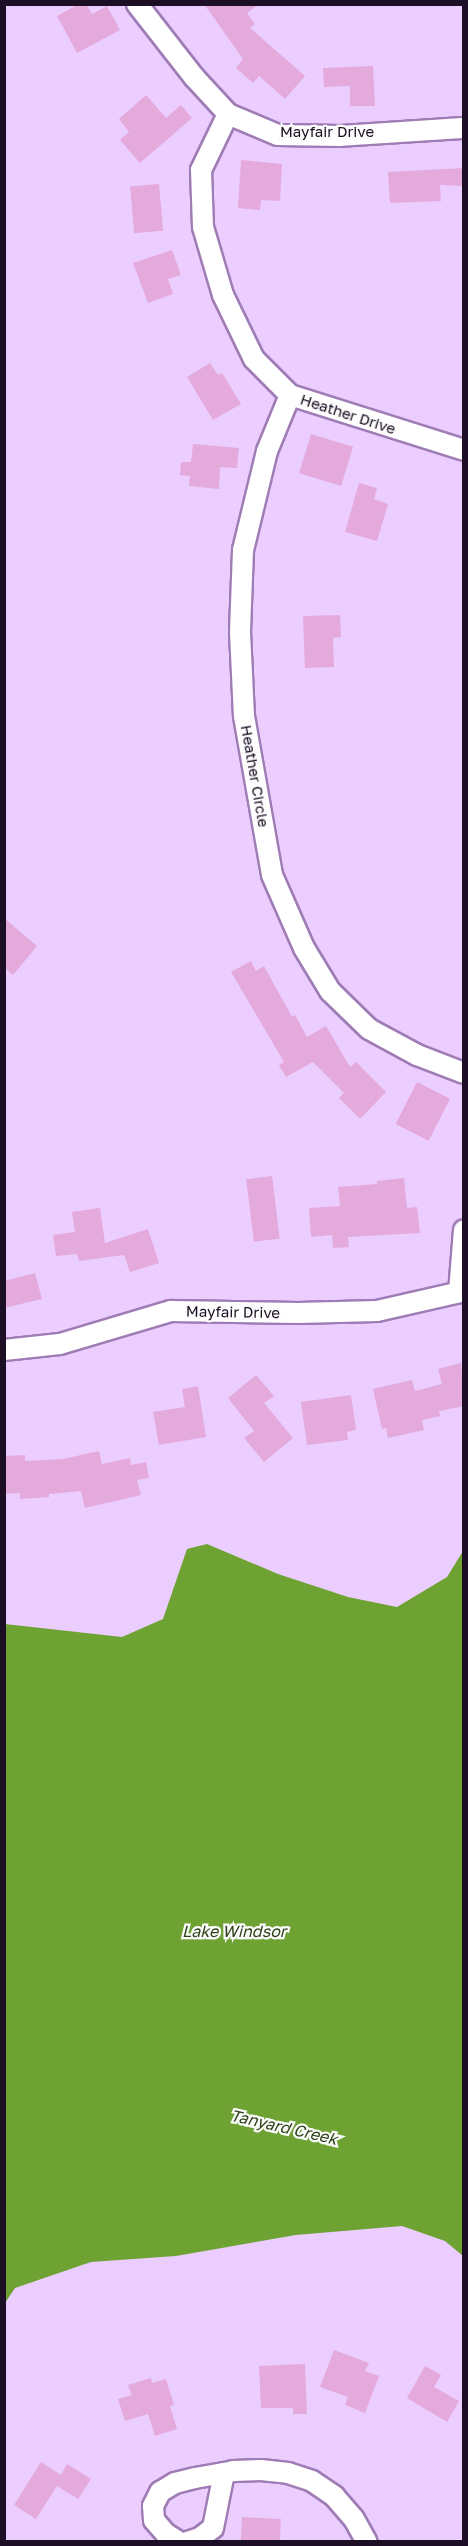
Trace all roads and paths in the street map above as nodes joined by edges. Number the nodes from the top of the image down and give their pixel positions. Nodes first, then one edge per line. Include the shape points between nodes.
1 (137, 4) edge
2 (228, 114) junction
3 (464, 128) edge
4 (290, 395) junction
5 (464, 450) edge
6 (464, 1072) edge
7 (464, 1230) edge
8 (461, 1292) edge
9 (4, 1350) edge
10 (224, 2473) junction
11 (179, 2541) edge
12 (187, 2541) edge
13 (367, 2541) edge

1 - 2 street, Mayfair Drive
2 - 3 street, Mayfair Drive via 278,135
2 - 4 street, Heather Drive via 201,170 204,226 223,295 254,359
4 - 5 street, Heather Drive
4 - 6 street, Heather Circle via 267,451 243,550 241,597 244,716 272,874 304,948 330,991 369,1029 417,1055
7 - 8 street
8 - 9 street, Mayfair Drive via 377,1311 171,1311 60,1344
10 - 11 street via 175,2483 160,2492 153,2506 154,2520 166,2534
10 - 12 street via 213,2528 200,2538
10 - 13 street via 261,2470 312,2481 334,2496

